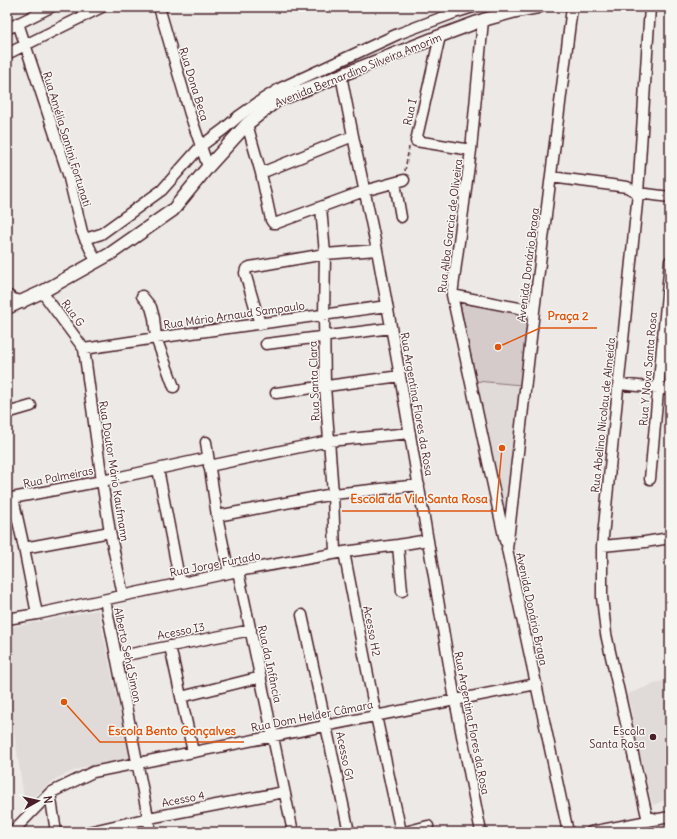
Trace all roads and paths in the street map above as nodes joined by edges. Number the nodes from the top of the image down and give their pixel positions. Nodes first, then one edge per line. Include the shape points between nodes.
1 (51, 7) edge
2 (102, 7) edge
3 (159, 7) edge
4 (473, 7) edge
5 (538, 7) edge
6 (572, 7) edge
7 (650, 7) edge
8 (453, 10) edge
9 (482, 20) junction
10 (18, 23) junction
11 (7, 29) edge
12 (459, 29) junction
13 (440, 36) junction
14 (25, 45) junction
15 (7, 54) edge
16 (341, 75) junction
17 (247, 124) junction
18 (352, 136) junction
19 (416, 141) junction
20 (201, 146) junction
21 (471, 150) junction
22 (208, 167) junction
23 (261, 173) junction
24 (551, 177) junction
25 (399, 182) junction
26 (364, 191) junction
27 (638, 193) junction
28 (670, 197) edge
29 (321, 207) junction
30 (401, 217) dead end
31 (85, 239) junction
32 (377, 250) junction
33 (325, 254) junction
34 (96, 261) junction
35 (670, 261) edge
36 (42, 292) junction
37 (452, 295) junction
38 (7, 296) edge
39 (142, 296) dead end
40 (22, 302) junction
41 (387, 306) junction
42 (7, 308) edge
43 (534, 311) junction
44 (324, 316) junction
45 (260, 324) junction
46 (391, 328) junction
47 (325, 337) junction
48 (156, 338) junction
49 (266, 344) dead end
50 (84, 349) junction
51 (400, 376) junction
52 (619, 384) junction
53 (326, 386) junction
54 (174, 387) dead end
55 (658, 388) junction
56 (670, 390) edge
57 (276, 393) dead end
58 (31, 406) dead end
59 (7, 413) edge
60 (410, 433) junction
61 (329, 441) junction
62 (206, 442) dead end
63 (209, 462) junction
64 (158, 469) junction
65 (650, 479) dead end
66 (102, 481) junction
67 (419, 486) junction
68 (333, 494) junction
69 (10, 498) edge
70 (218, 516) junction
71 (110, 532) junction
72 (670, 538) edge
73 (428, 540) junction
74 (398, 545) junction
75 (602, 546) junction
76 (24, 548) junction
77 (507, 549) junction
78 (340, 552) junction
79 (233, 572) junction
80 (180, 583) junction
81 (402, 591) dead end
82 (123, 595) junction
83 (105, 600) junction
84 (37, 614) junction
85 (302, 615) dead end
86 (7, 619) edge
87 (251, 630) junction
88 (170, 646) junction
89 (116, 657) junction
90 (261, 677) junction
91 (536, 684) junction
92 (181, 697) junction
93 (455, 700) junction
94 (376, 716) junction
95 (326, 726) junction
96 (273, 736) junction
97 (193, 752) junction
98 (138, 763) junction
99 (284, 792) junction
100 (50, 793) junction
101 (670, 811) edge
102 (670, 817) edge
103 (149, 818) junction
104 (648, 821) junction
105 (428, 826) dead end
106 (13, 832) edge
107 (56, 832) edge
108 (88, 832) edge
109 (152, 832) edge
110 (293, 832) edge
111 (349, 832) edge
112 (401, 832) edge
113 (405, 832) edge
114 (481, 832) edge
115 (568, 832) edge
116 (591, 832) edge

1 - 10 street
2 - 14 street
3 - 20 street, Rua Dona Beca
4 - 8 street
5 - 9 main road, Avenida Bernardino Silveira Amorim
6 - 24 street, Avenida Donário Braga
7 - 27 street, Rua Abelino Nicolau de Almeida
8 - 12 street
8 - 20 street via 281,88
9 - 12 main road, Avenida Bernardino Silveira Amorim
9 - 21 street, Rua Alba Garcia de Oliveira
10 - 11 street
10 - 14 street, Rua Amélia Santini Fortunati
12 - 13 main road, Avenida Bernardino Silveira Amorim
13 - 16 main road, Avenida Bernardino Silveira Amorim
13 - 19 street, Rua I
14 - 15 street
14 - 31 street, Rua Amélia Santini Fortunati via 68,174
16 - 17 main road, Avenida Bernardino Silveira Amorim via 276,101
16 - 18 street, Rua Argentina Flores da Rosa
17 - 22 main road, Avenida Bernardino Silveira Amorim
17 - 23 street
18 - 23 street
18 - 26 street, Rua Argentina Flores da Rosa
19 - 21 street
19 - 25 path, Rua I via 410,145
20 - 22 street, Rua Dona Beca
20 - 31 street via 162,190 101,234
21 - 37 street, Rua Alba Garcia de Oliveira
22 - 34 main road, Avenida Bernardino Silveira Amorim via 173,210
23 - 29 street via 273,223
24 - 27 street via 627,187
24 - 43 street, Avenida Donário Braga
25 - 26 street
25 - 30 street
26 - 29 street
26 - 32 street, Rua Argentina Flores da Rosa
27 - 28 street
27 - 52 street, Rua Abelino Nicolau de Almeida
29 - 33 street, Rua Santa Clara
31 - 34 street, Rua Amélia Santini Fortunati
32 - 33 street
32 - 41 street, Rua Argentina Flores da Rosa
33 - 44 street, Rua Santa Clara
33 - 45 street via 246,269
34 - 36 main road, Avenida Bernardino Silveira Amorim
35 - 55 street, Rua Y Nova Santa Rosa
36 - 40 main road, Avenida Bernardino Silveira Amorim
36 - 50 street, Rua G
37 - 43 street
37 - 77 street, Rua Alba Garcia de Oliveira
38 - 40 main road
39 - 48 street via 151,307
40 - 42 main road, Avenida Bernardino Silveira Amorim
41 - 44 street, Rua Mário Arnaud Sampaulo
41 - 46 street, Rua Argentina Flores da Rosa
43 - 77 street, Avenida Donário Braga
44 - 45 street, Rua Mário Arnaud Sampaulo
44 - 47 street, Rua Santa Clara
45 - 48 street, Rua Mário Arnaud Sampaulo
46 - 47 street
46 - 51 street, Rua Argentina Flores da Rosa
47 - 49 street
47 - 53 street, Rua Santa Clara
48 - 50 street, Rua Mário Arnaud Sampaulo
48 - 54 street
50 - 66 street, Rua Doutor Mário Kaufmann
51 - 53 street
51 - 60 street, Rua Argentina Flores da Rosa
52 - 55 street
52 - 75 street, Rua Abelino Nicolau de Almeida
53 - 57 street
53 - 61 street, Rua Santa Clara
55 - 56 street
55 - 65 street, Rua Y Nova Santa Rosa
58 - 59 street
60 - 61 street, Rua Palmeiras
60 - 67 street, Rua Argentina Flores da Rosa
61 - 63 street, Rua Palmeiras
61 - 68 street, Rua Santa Clara
62 - 63 street, Rua da Infância
63 - 64 street, Rua Palmeiras
63 - 70 street, Rua da Infância
64 - 66 street, Rua Palmeiras
64 - 80 street
66 - 69 street, Rua Palmeiras
66 - 71 street, Rua Doutor Mário Kaufmann
67 - 68 street
67 - 73 street, Rua Argentina Flores da Rosa
68 - 70 street
68 - 78 street, Rua Santa Clara
69 - 76 street
70 - 79 street, Rua da Infância
71 - 76 street
71 - 82 street, Rua Doutor Mário Kaufmann
72 - 75 street
73 - 74 street, Rua Jorge Furtado
73 - 93 street, Rua Argentina Flores da Rosa
74 - 78 street, Rua Jorge Furtado
74 - 81 street
75 - 104 street, Rua Abelino Nicolau de Almeida via 602,597 606,634
76 - 84 street
77 - 91 street, Avenida Donário Braga
78 - 79 street, Rua Jorge Furtado
78 - 94 street, Acesso H2
79 - 80 street, Rua Jorge Furtado
79 - 87 street, Rua da Infância
80 - 82 street, Rua Jorge Furtado
82 - 83 street, Rua Jorge Furtado
83 - 84 street, Rua Jorge Furtado
83 - 89 street, Alberto Sehd Simon
84 - 86 street, Rua Jorge Furtado
85 - 95 street, Acesso G1
87 - 88 street, Acesso I3
87 - 90 street, Rua da Infância
88 - 89 street, Acesso I3
88 - 92 street
89 - 98 street, Alberto Sehd Simon
90 - 92 street
90 - 96 street, Rua da Infância
91 - 93 street, Rua Dom Helder Câmara
91 - 115 street, Avenida Donário Braga
92 - 97 street
93 - 94 street, Rua Dom Helder Câmara
93 - 114 street, Rua Argentina Flores da Rosa
94 - 95 street, Rua Dom Helder Câmara
94 - 112 street, Acesso H2
95 - 96 street, Rua Dom Helder Câmara
95 - 111 street, Acesso G1
96 - 97 street, Rua Dom Helder Câmara
96 - 99 street, Rua da Infância
97 - 98 street, Rua Dom Helder Câmara
98 - 100 street, Rua Dom Helder Câmara via 92,772
98 - 103 street, Alberto Sehd Simon
99 - 103 street, Acesso 4
99 - 110 street, Rua da Infância
100 - 106 street, Rua Dom Helder Câmara
100 - 107 street
101 - 104 street
102 - 104 street
103 - 108 street, Acesso 4
103 - 109 street, Alberto Sehd Simon
104 - 116 street
105 - 113 street

